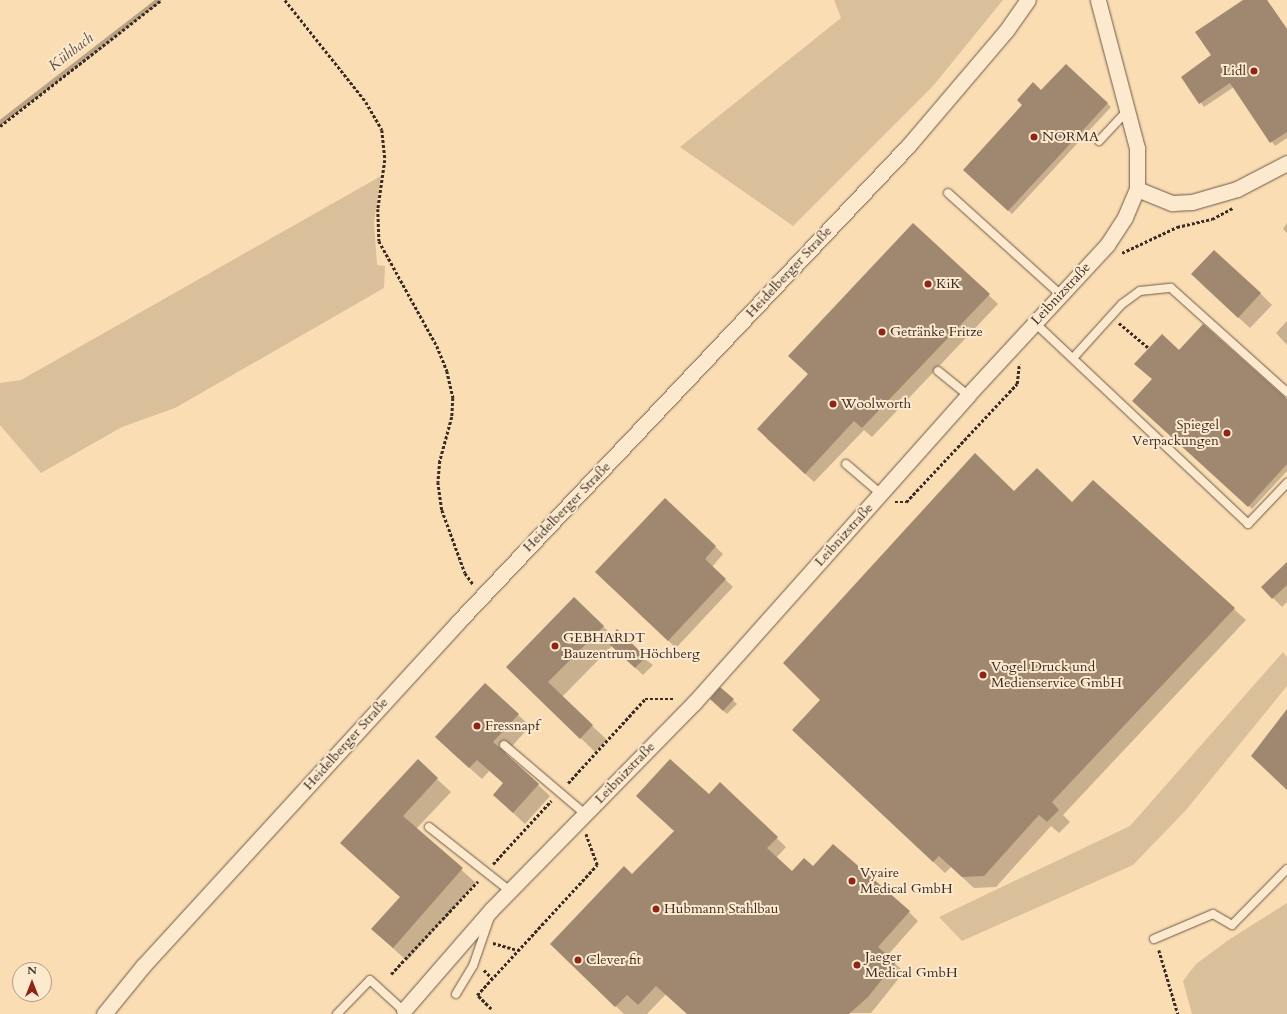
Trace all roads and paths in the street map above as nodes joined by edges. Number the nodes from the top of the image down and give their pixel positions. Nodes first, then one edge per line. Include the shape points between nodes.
1 (161, 0) edge
2 (284, 0) edge
3 (1028, 0) edge
4 (1098, 0) edge
5 (1128, 109) junction
6 (0, 126) edge
7 (1099, 141) dead end
8 (1287, 163) edge
9 (1137, 189) junction
10 (948, 193) dead end
11 (1239, 205) dead end
12 (1118, 255) dead end
13 (1061, 295) junction
14 (1111, 316) junction
15 (1035, 323) junction
16 (1148, 348) dead end
17 (1073, 358) junction
18 (1019, 360) dead end
19 (938, 372) dead end
20 (1287, 392) edge
21 (968, 395) junction
22 (846, 464) dead end
23 (1287, 483) edge
24 (884, 498) junction
25 (482, 596) junction
26 (680, 694) dead end
27 (504, 745) dead end
28 (559, 792) junction
29 (585, 814) junction
30 (429, 827) dead end
31 (585, 829) dead end
32 (1287, 869) edge
33 (486, 871) junction
34 (510, 890) junction
35 (491, 910) junction
36 (1155, 939) joint
37 (488, 949) dead end
38 (518, 950) junction
39 (481, 968) dead end
40 (391, 974) dead end
41 (492, 978) junction
42 (456, 994) dead end
43 (491, 1008) dead end
44 (405, 1012) edge
45 (104, 1014) edge
46 (337, 1014) edge
47 (1178, 1014) edge

1 - 6 path
2 - 25 path via 366,102 382,130 385,160 378,209 379,240 437,346 447,371 453,398 452,417 440,461 438,482 442,510 465,573
3 - 25 street, Heidelberger Straße via 1006,31 908,146
4 - 5 street, Leibnizstraße
5 - 7 lane
5 - 9 street, Leibnizstraße via 1137,148
8 - 9 street via 1237,189 1192,202 1172,203
9 - 13 street, Leibnizstraße via 1125,216 1107,245
10 - 13 lane
11 - 12 path via 1212,219 1177,227
13 - 15 street, Leibnizstraße
14 - 16 path
14 - 17 lane
14 - 20 lane via 1140,291 1171,288
15 - 17 lane
15 - 21 street, Leibnizstraße
17 - 23 lane via 1248,524
18 - 24 path via 1018,384 906,502
19 - 21 lane
21 - 24 street, Leibnizstraße
22 - 24 lane
24 - 29 street, Leibnizstraße via 694,703
25 - 45 street, Heidelberger Straße via 143,966
26 - 28 path via 674,700 645,699
27 - 28 lane
28 - 29 lane
28 - 33 path
29 - 34 street, Leibnizstraße
30 - 33 lane
31 - 38 path via 597,865
32 - 36 lane via 1232,925 1212,914
33 - 34 lane
33 - 40 path
34 - 35 street, Leibnizstraße
35 - 42 lane via 473,966
35 - 44 street, Leibnizstraße
36 - 47 path
37 - 38 path via 490,942
38 - 41 path
39 - 41 path
41 - 43 path via 477,995
44 - 46 lane via 370,980

